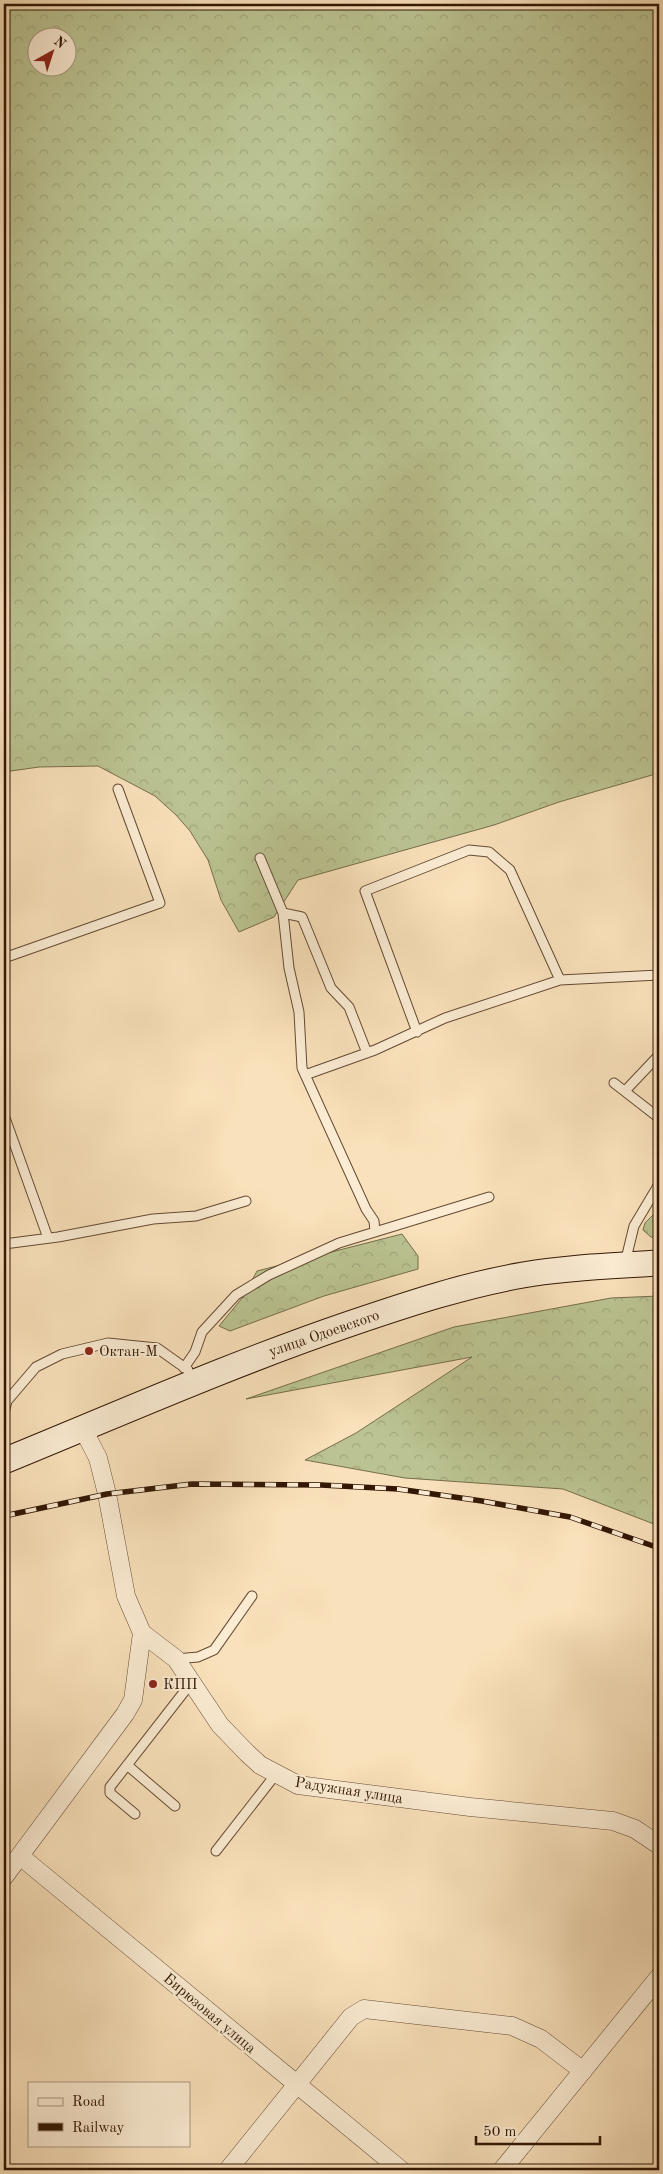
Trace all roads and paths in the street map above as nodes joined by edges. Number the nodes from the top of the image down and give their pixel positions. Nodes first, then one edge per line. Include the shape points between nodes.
1 (118, 789) dead end
2 (260, 858) dead end
3 (283, 913) junction
4 (4, 958) edge
5 (659, 975) edge
6 (560, 980) junction
7 (417, 1032) junction
8 (367, 1053) junction
9 (659, 1055) edge
10 (305, 1075) junction
11 (614, 1083) dead end
12 (625, 1091) junction
13 (4, 1115) edge
14 (659, 1118) edge
15 (659, 1184) edge
16 (489, 1197) dead end
17 (246, 1201) dead end
18 (375, 1232) junction
19 (48, 1238) junction
20 (4, 1244) edge
21 (659, 1263) edge
22 (624, 1266) junction
23 (194, 1373) junction
24 (4, 1413) edge
25 (83, 1429) junction
26 (4, 1461) edge
27 (252, 1596) dead end
28 (142, 1633) junction
29 (176, 1659) junction
30 (191, 1683) junction
31 (127, 1765) junction
32 (276, 1774) junction
33 (175, 1806) dead end
34 (135, 1814) dead end
35 (659, 1845) edge
36 (216, 1852) dead end
37 (20, 1856) junction
38 (4, 1877) edge
39 (659, 1977) edge
40 (583, 2071) junction
41 (297, 2085) junction
42 (228, 2170) edge
43 (401, 2170) edge
44 (502, 2170) edge

1 - 4 lane via 160,903
2 - 3 lane
3 - 8 lane via 302,917 331,988 349,1007
3 - 10 lane via 289,968 299,1012
5 - 6 lane
6 - 7 lane via 445,1018
6 - 7 lane via 510,870 489,852 469,850 365,891
7 - 8 lane
8 - 10 lane
9 - 12 lane
10 - 18 lane via 374,1221
11 - 12 lane
12 - 14 lane
13 - 19 lane
15 - 22 lane via 634,1226
16 - 18 lane
17 - 19 lane via 196,1216 153,1219
18 - 23 lane via 339,1242 269,1275 236,1295 202,1332 195,1352
19 - 20 lane
21 - 22 street, улица Одоевского
22 - 23 street, улица Одоевского via 524,1275 472,1286
23 - 24 lane via 157,1348 108,1343 62,1354 36,1368 7,1402
23 - 25 street, улица Одоевского
25 - 26 street, улица Одоевского
25 - 28 street via 98,1458 126,1596
27 - 29 lane via 214,1650 198,1657
28 - 29 street, Радужная улица
28 - 37 street via 133,1700
29 - 30 street, Радужная улица
30 - 31 lane
30 - 32 street, Радужная улица via 220,1725 260,1765
31 - 33 lane
31 - 34 lane via 110,1787 110,1793
32 - 35 street, Радужная улица via 298,1785 613,1821 635,1829
32 - 36 lane
37 - 38 street
37 - 41 street, Бирюзовая улица
39 - 40 street
40 - 41 street via 541,2039 512,2026 364,2009 351,2017
40 - 44 street
41 - 42 street
41 - 43 street, Бирюзовая улица

